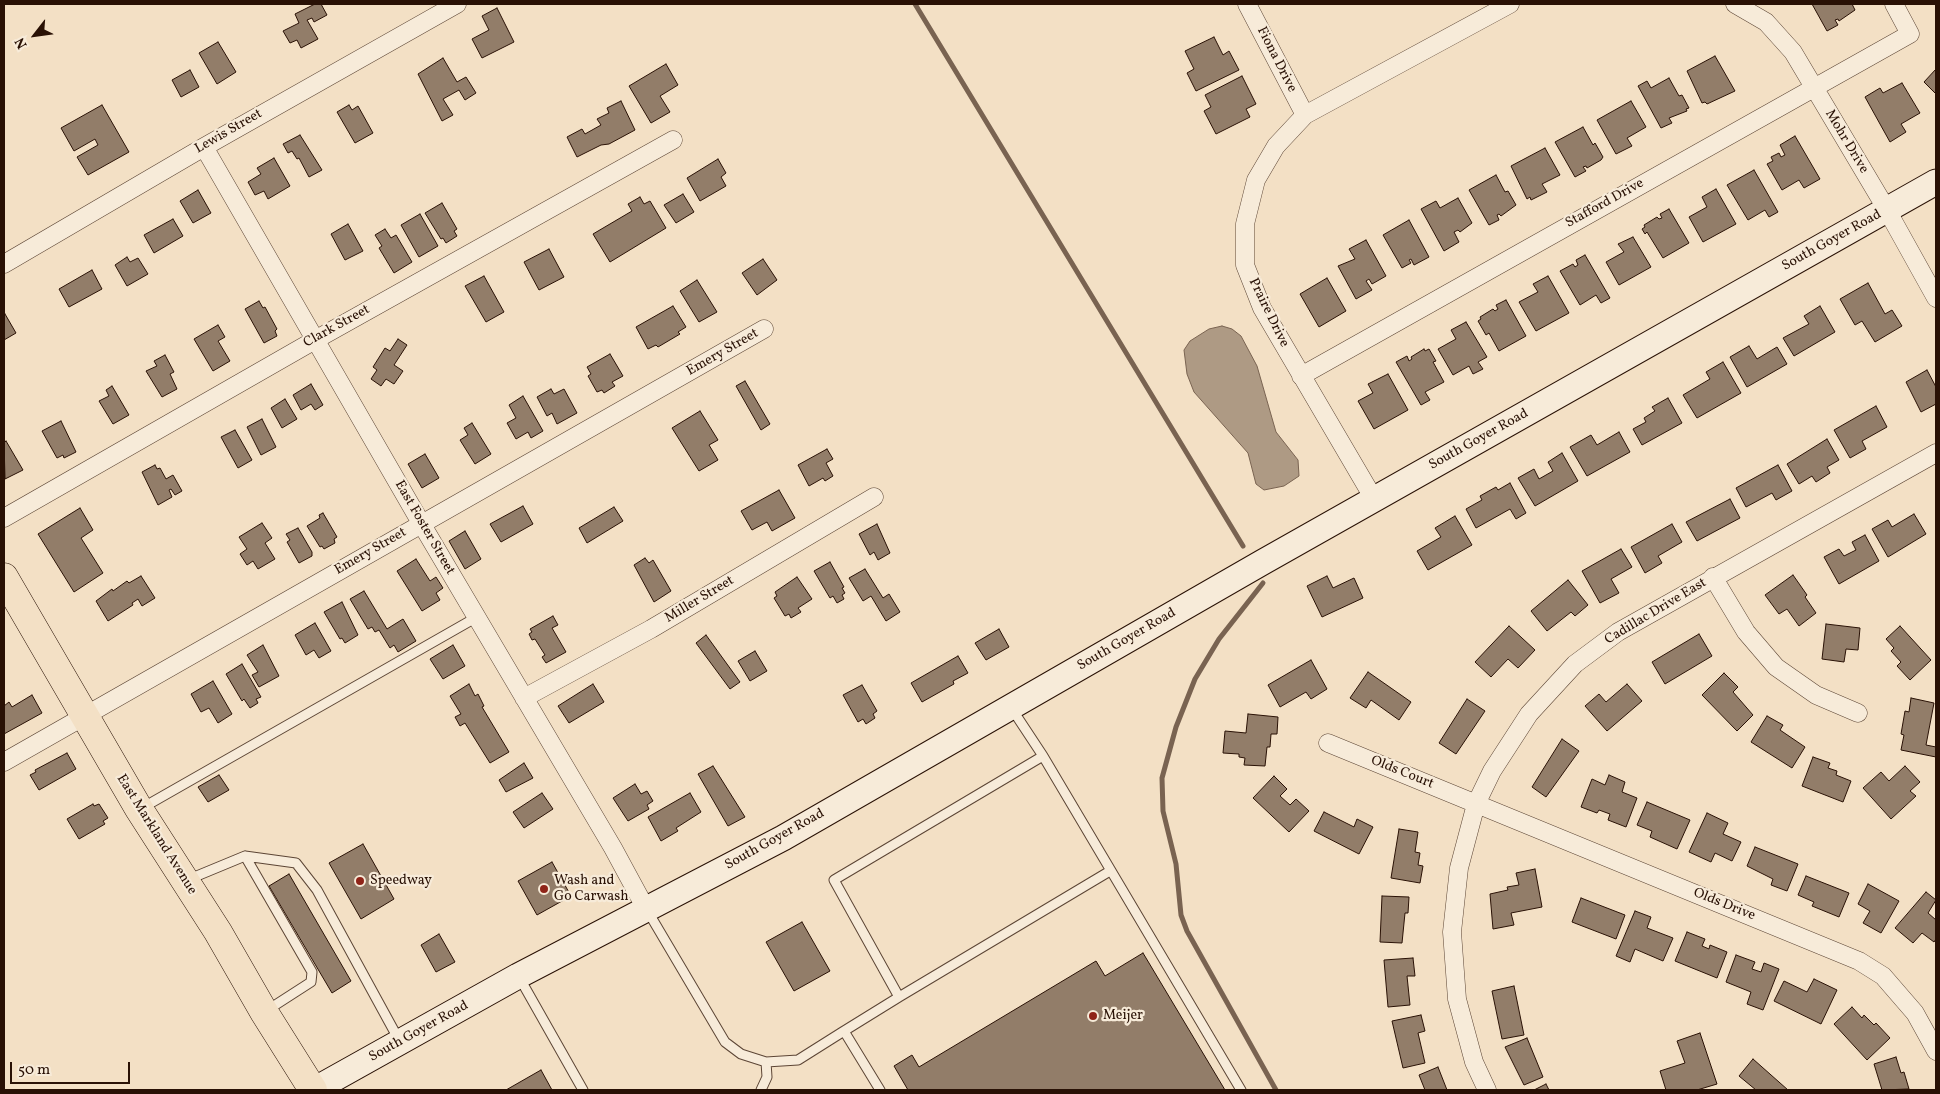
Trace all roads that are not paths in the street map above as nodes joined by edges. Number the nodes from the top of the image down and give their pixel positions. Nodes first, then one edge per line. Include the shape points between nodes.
1 (457, 4) edge
2 (1247, 4) edge
3 (1510, 4) edge
4 (1735, 4) edge
5 (1894, 4) edge
6 (1813, 86) junction
7 (1305, 115) junction
8 (673, 140) dead end
9 (204, 147) junction
10 (1936, 182) edge
11 (1887, 210) junction
12 (4, 264) edge
13 (1936, 298) edge
14 (764, 329) dead end
15 (315, 340) junction
16 (1301, 376) junction
17 (1936, 453) edge
18 (874, 497) dead end
19 (1374, 499) junction
20 (4, 518) edge
21 (422, 524) junction
22 (4, 577) edge
23 (1713, 578) junction
24 (477, 617) junction
25 (524, 698) junction
26 (1010, 707) junction
27 (1858, 713) dead end
28 (84, 716) junction
29 (1328, 743) dead end
30 (1043, 756) junction
31 (4, 762) edge
32 (1476, 804) junction
33 (139, 810) junction
34 (245, 856) junction
35 (1110, 871) junction
36 (184, 881) junction
37 (646, 909) junction
38 (518, 976) junction
39 (899, 997) junction
40 (264, 1012) junction
41 (844, 1032) junction
42 (400, 1043) junction
43 (1936, 1051) edge
44 (766, 1062) junction
45 (314, 1090) edge
46 (583, 1090) edge
47 (761, 1090) edge
48 (880, 1090) edge
49 (1242, 1090) edge
50 (1487, 1090) edge

1 - 9 street, Lewis Street
2 - 7 street, Fiona Drive
3 - 7 street, Praire Drive
4 - 6 street, Mohr Drive via 1766,22 1793,52
5 - 6 street, Stafford Drive via 1910,34
6 - 11 street, Mohr Drive
6 - 16 street, Stafford Drive
7 - 16 street, Praire Drive via 1276,146 1256,180 1245,224 1246,266 1262,308
8 - 15 street, Clark Street
9 - 12 street, Lewis Street
9 - 15 street, East Foster Street
10 - 11 street, South Goyer Road
11 - 13 street, Mohr Drive
11 - 19 street, South Goyer Road
14 - 21 street, Emery Street
15 - 20 street, Clark Street
15 - 21 street, East Foster Street
16 - 19 street, Praire Drive
17 - 23 street, Cadillac Drive East
18 - 25 street, Miller Street via 651,629
19 - 26 street, South Goyer Road
21 - 24 street, East Foster Street
21 - 28 street, Emery Street
22 - 28 main road, East Markland Avenue
23 - 27 street via 1746,632 1776,667 1816,695
23 - 32 street, Cadillac Drive East via 1618,632 1575,664 1529,714 1492,771
24 - 25 street, East Foster Street
24 - 33 lane
25 - 37 street, East Foster Street
26 - 30 lane
26 - 37 street, South Goyer Road via 783,838
28 - 31 street, Emery Street
28 - 33 main road, East Markland Avenue
29 - 32 street, Olds Court
30 - 35 lane
30 - 39 lane via 834,880
32 - 43 street, Olds Drive via 1859,961 1882,976 1915,1013
32 - 50 street, Cadillac Drive East via 1459,868 1452,949 1457,999 1474,1062
33 - 36 main road, East Markland Avenue
34 - 36 lane
34 - 40 lane via 312,972 311,982
34 - 42 lane via 296,863 316,890
35 - 39 lane
35 - 49 lane
36 - 40 main road, East Markland Avenue
37 - 38 street, South Goyer Road
37 - 44 lane via 725,1042 741,1054
38 - 42 street, South Goyer Road
38 - 46 lane
39 - 41 lane
40 - 45 main road, East Markland Avenue
41 - 44 lane via 798,1060
41 - 48 lane
42 - 45 street, South Goyer Road
44 - 47 lane via 767,1077

